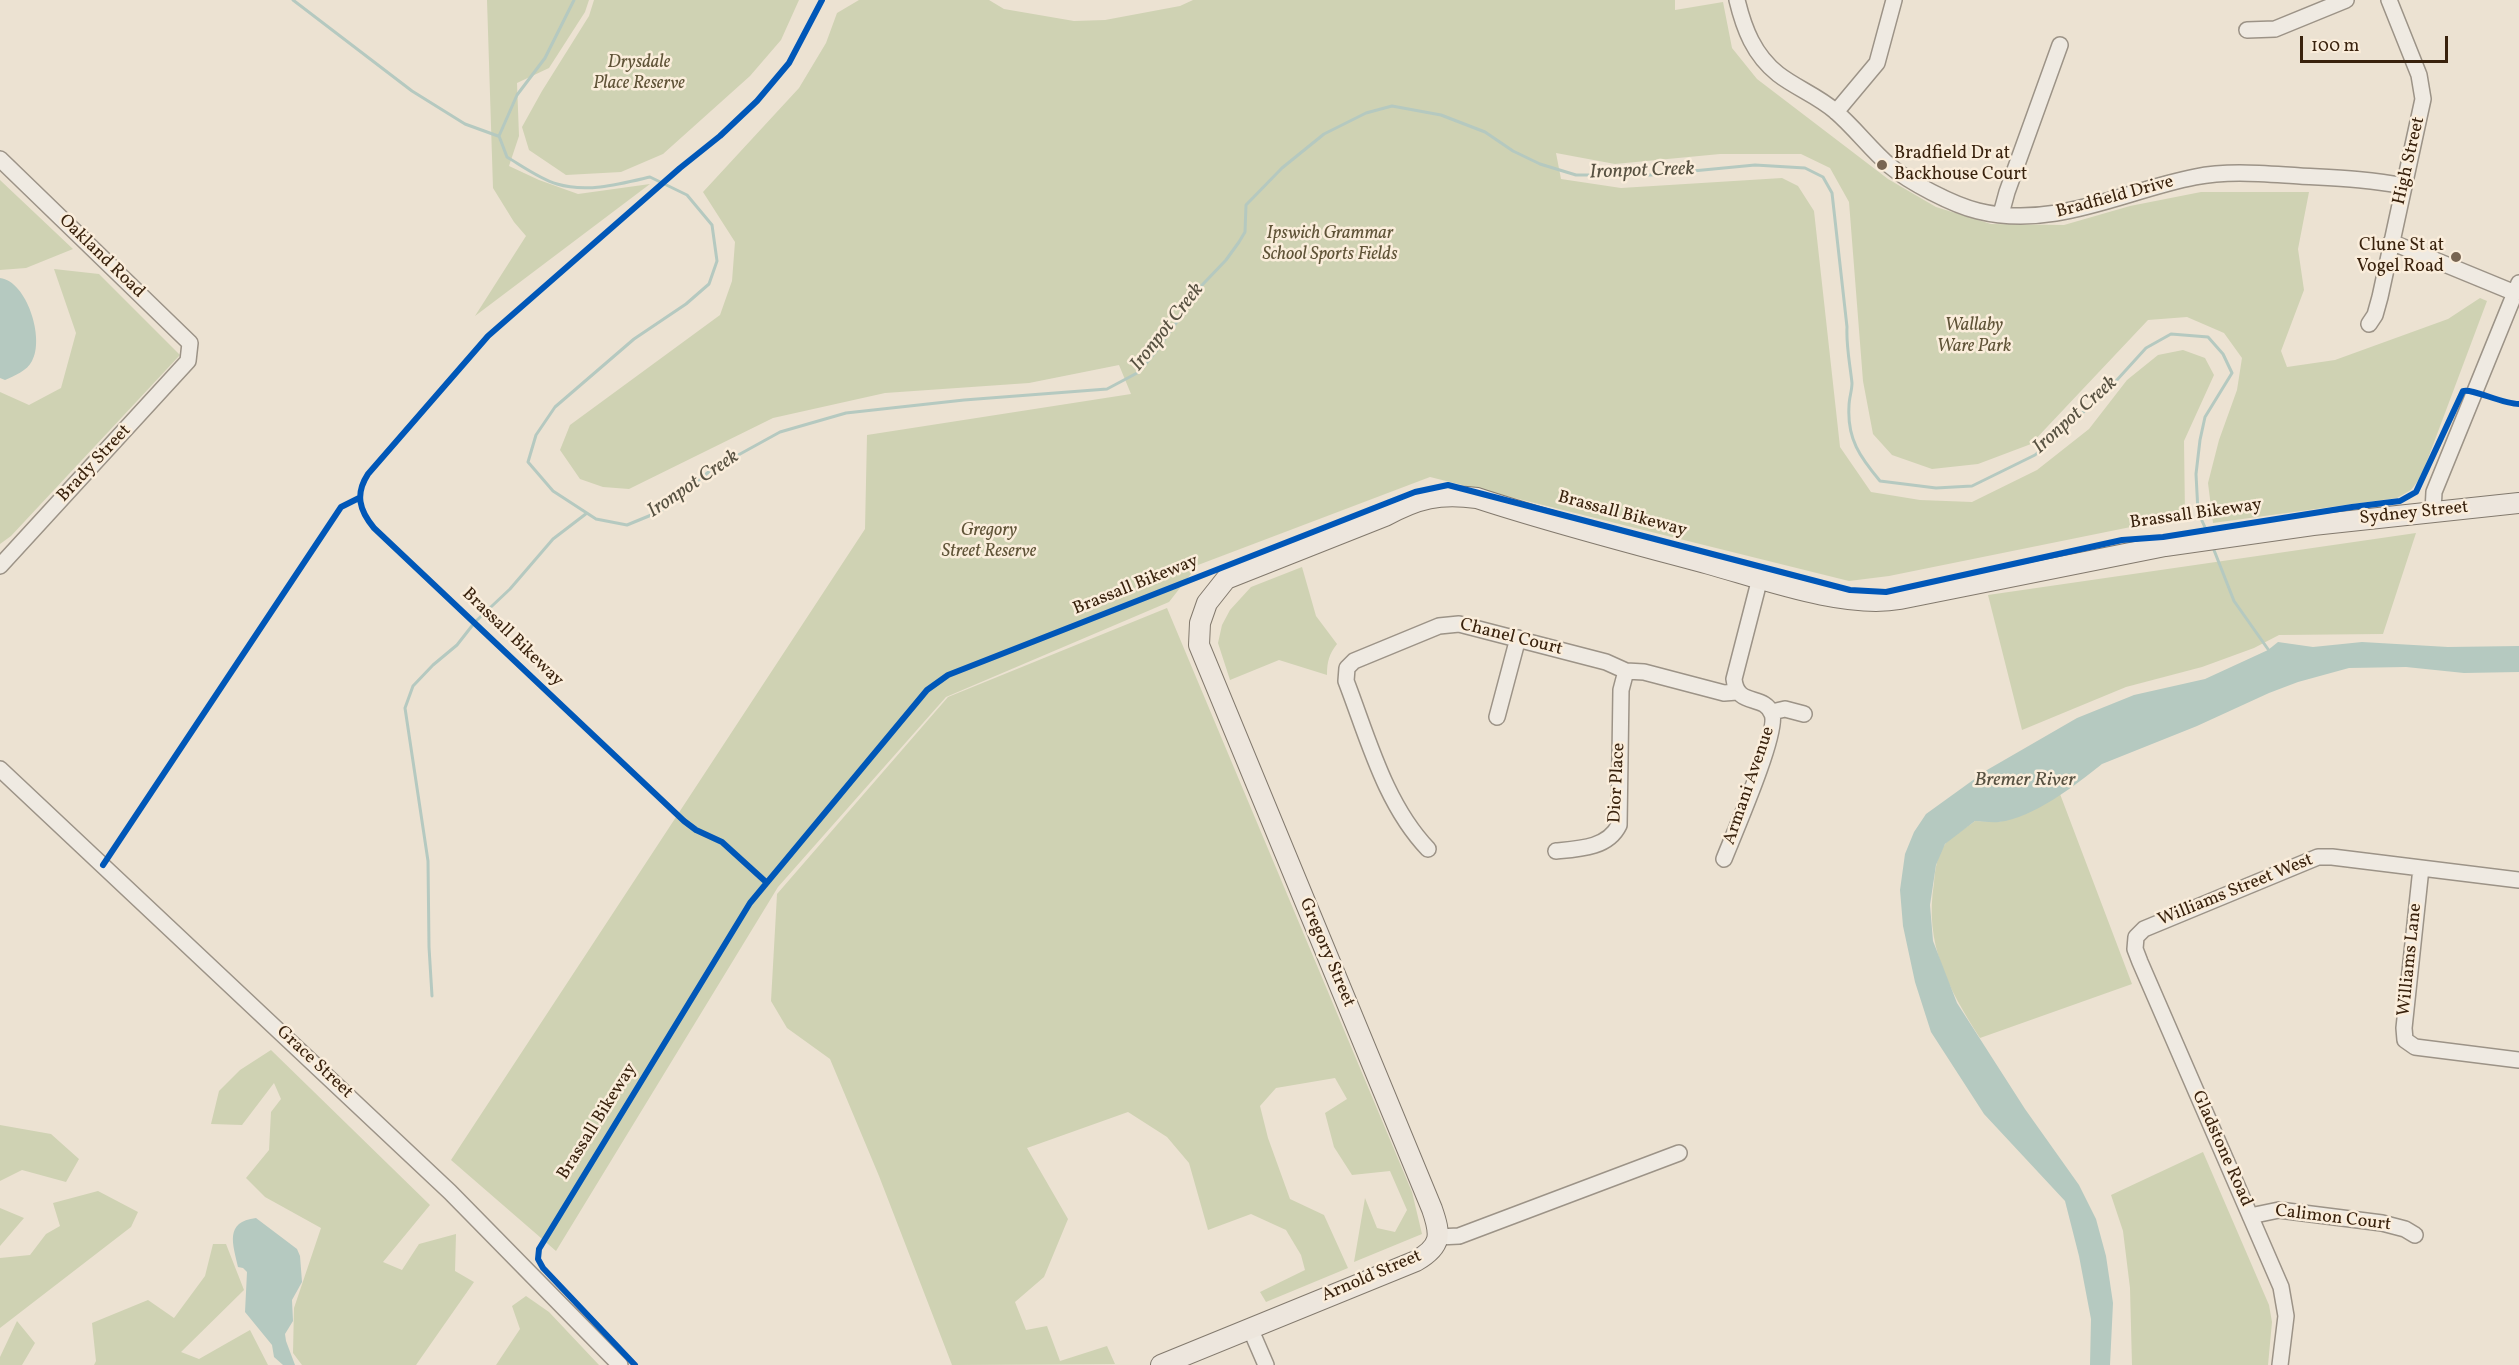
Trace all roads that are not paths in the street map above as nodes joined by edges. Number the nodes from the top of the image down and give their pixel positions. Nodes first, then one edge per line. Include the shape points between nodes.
1 (1737, 0) edge
2 (1894, 0) edge
3 (2346, 0) edge
4 (2389, 0) edge
5 (2247, 30) dead end
6 (2060, 45) dead end
7 (1836, 112) junction
8 (0, 159) edge
9 (2404, 186) junction
10 (2001, 214) junction
11 (2391, 242) junction
12 (2517, 288) edge
13 (2369, 324) dead end
14 (188, 361) joint
15 (2519, 503) edge
16 (2433, 512) junction
17 (2237, 535) joint
18 (0, 566) edge
19 (1760, 578) junction
20 (1518, 638) junction
21 (1626, 671) junction
22 (1737, 692) junction
23 (1772, 712) junction
24 (1804, 714) dead end
25 (1497, 717) dead end
26 (0, 769) edge
27 (1428, 849) dead end
28 (1556, 851) dead end
29 (1724, 859) dead end
30 (2421, 868) junction
31 (2519, 880) edge
32 (2136, 937) joint
33 (2519, 1060) edge
34 (1678, 1153) dead end
35 (2250, 1216) junction
36 (2415, 1235) dead end
37 (1438, 1237) junction
38 (1250, 1328) junction
39 (620, 1365) edge
40 (1161, 1365) edge
41 (1266, 1365) edge
42 (2280, 1365) edge

1 - 7 street, Bradfield Drive via 1748,37 1762,58
2 - 7 street via 1877,63
3 - 5 street via 2275,28
4 - 9 street, High Street via 2419,75 2423,99
6 - 10 street
7 - 10 street, Bradfield Drive via 1892,168 1940,196 1978,211
8 - 14 street, Oakland Road via 190,342
9 - 10 street, Bradfield Drive via 2253,173 2198,176 2042,217
9 - 11 street, High Street
11 - 12 street
11 - 13 street, High Street via 2376,315
12 - 16 street via 2434,492
14 - 18 street, Brady Street
15 - 16 main road, Sydney Street
16 - 17 main road, Sydney Street
17 - 19 main road, Gregory Street via 1884,602 1855,601
19 - 22 street via 1734,679
19 - 37 main road, Gregory Street via 1518,512 1442,503 1385,516 1247,571 1223,592 1211,613 1205,635 1210,670 1432,1209
20 - 21 street, Chanel Court
20 - 25 street
20 - 27 street, Chanel Court via 1445,624 1354,661 1347,669 1346,681 1380,771 1410,830
21 - 22 street, Chanel Court via 1724,693
21 - 28 street, Dior Place via 1622,690 1619,825 1602,842
22 - 23 street, Armani Avenue
23 - 24 street, Armani Avenue via 1785,709
23 - 29 street, Armani Avenue via 1773,726
26 - 39 street, Grace Street via 450,1192
30 - 31 street, Williams Street West
30 - 32 street, Williams Street West via 2318,857 2144,929
30 - 33 street, Williams Lane via 2403,1035 2415,1047
32 - 35 street, Gladstone Road via 2139,962
34 - 37 street, Arnold Street via 1467,1233
35 - 36 street, Calimon Court via 2279,1210 2382,1223
35 - 42 street, Gladstone Road via 2284,1298
37 - 38 main road, Arnold Street via 1433,1249 1416,1261
38 - 40 main road, Arnold Street
38 - 41 street

